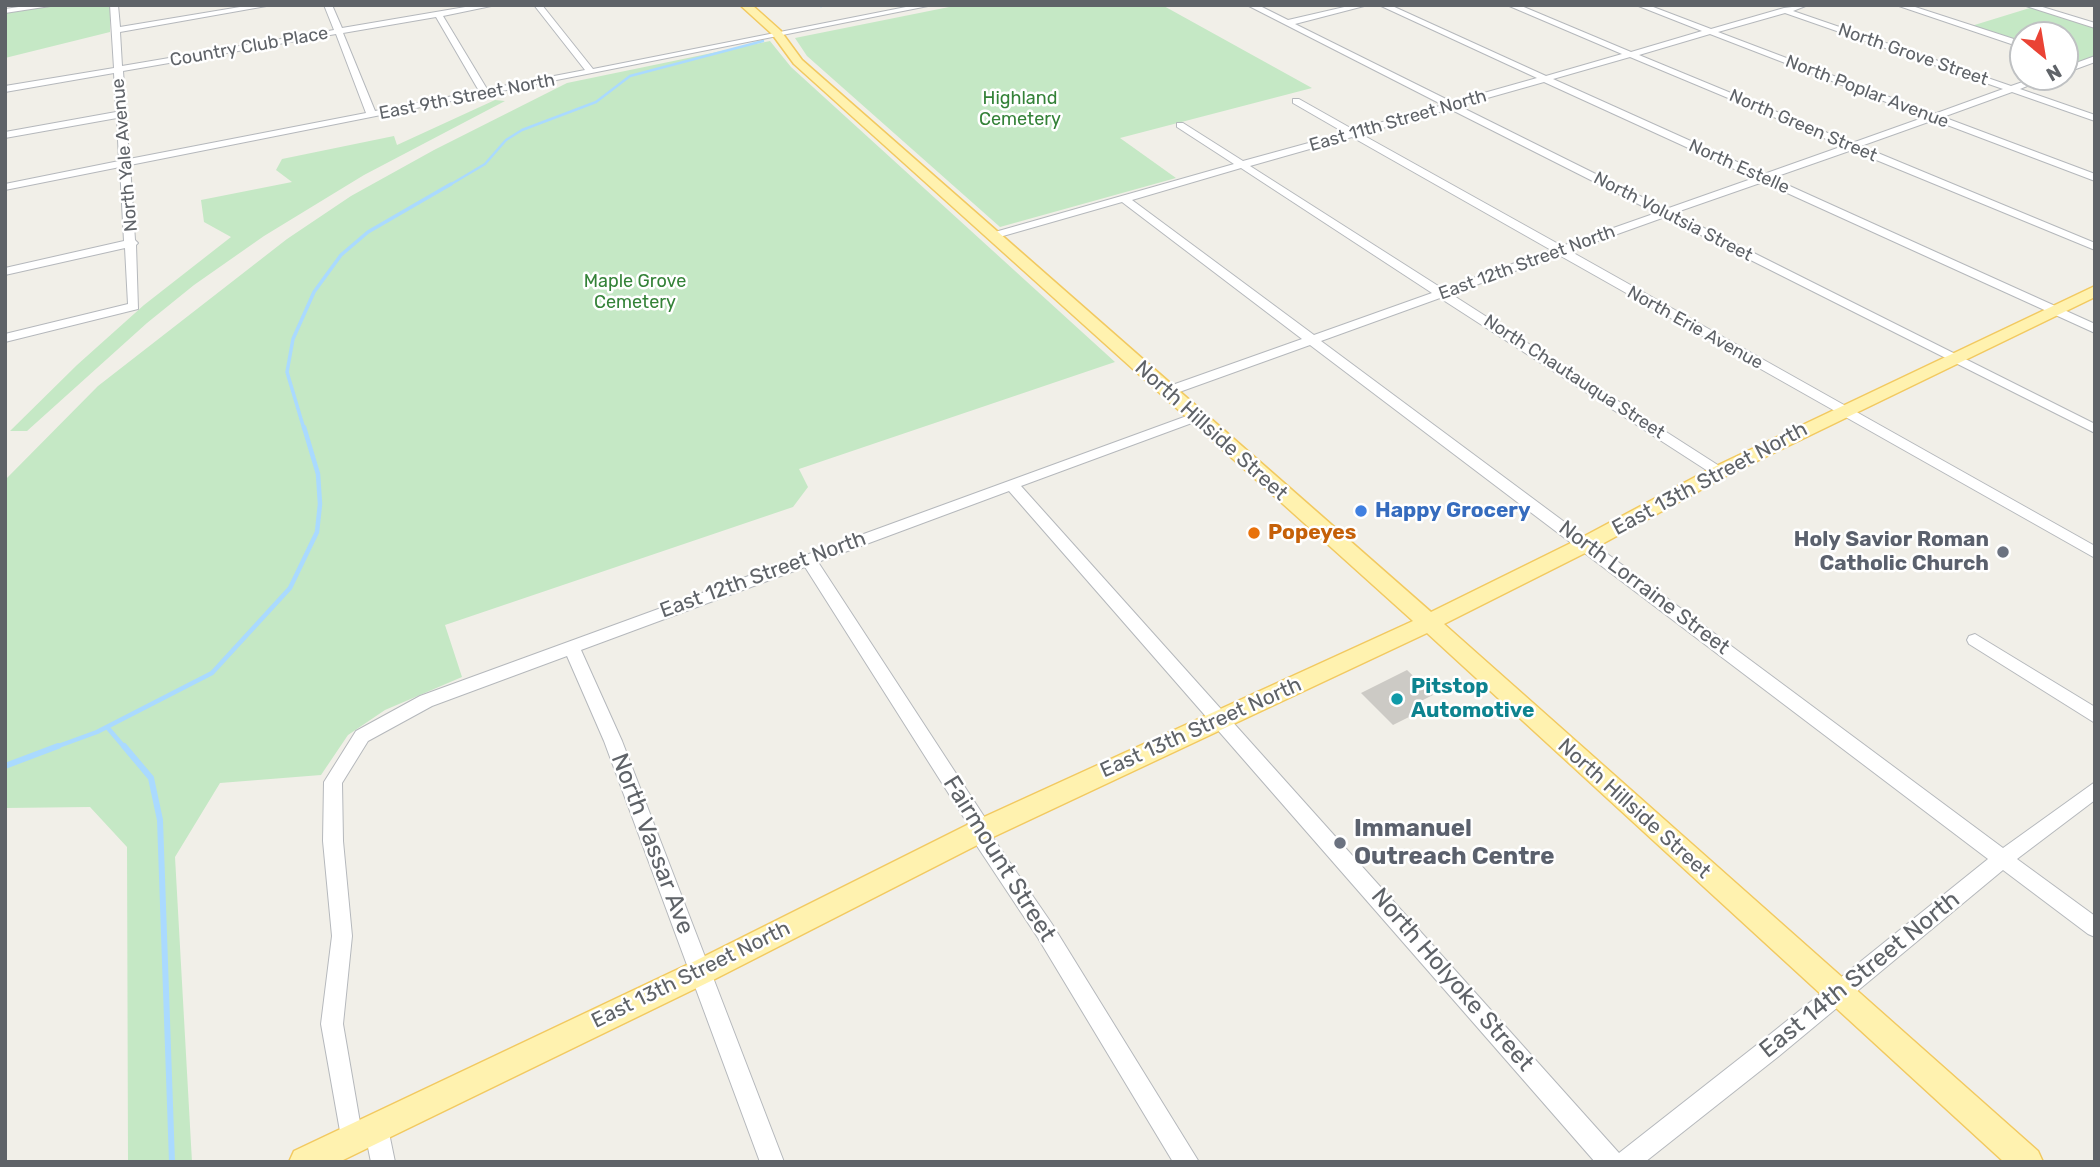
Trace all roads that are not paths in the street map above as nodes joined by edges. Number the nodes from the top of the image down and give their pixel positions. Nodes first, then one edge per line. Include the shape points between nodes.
1 (53, 5) edge
2 (114, 5) edge
3 (268, 5) edge
4 (328, 5) edge
5 (492, 5) edge
6 (538, 5) edge
7 (745, 5) edge
8 (929, 5) edge
9 (1251, 5) edge
10 (1364, 5) edge
11 (1383, 5) edge
12 (1511, 5) edge
13 (1640, 5) edge
14 (1772, 5) edge
15 (1804, 5) edge
16 (1900, 5) edge
17 (2027, 5) edge
18 (1787, 10) junction
19 (5, 11) edge
20 (438, 15) junction
21 (1288, 23) junction
22 (2095, 26) edge
23 (116, 30) junction
24 (339, 31) junction
25 (1711, 32) junction
26 (779, 35) junction
27 (2009, 41) edge
28 (1632, 55) junction
29 (2095, 59) edge
30 (2080, 64) joint
31 (118, 69) junction
32 (2095, 69) edge
33 (591, 72) junction
34 (1546, 79) junction
35 (2009, 88) edge
36 (5, 89) edge
37 (2009, 90) edge
38 (2017, 91) edge
39 (485, 93) junction
40 (1296, 101) dead end
41 (1452, 106) junction
42 (122, 114) junction
43 (372, 115) junction
44 (1934, 117) junction
45 (2095, 118) edge
46 (1180, 125) dead end
47 (1353, 134) junction
48 (5, 135) edge
49 (1851, 146) junction
50 (126, 163) junction
51 (1245, 165) junction
52 (1763, 178) junction
53 (2095, 178) edge
54 (5, 187) edge
55 (1124, 199) junction
56 (1665, 213) junction
57 (992, 236) junction
58 (132, 243) junction
59 (2095, 247) edge
60 (1559, 251) junction
61 (5, 272) edge
62 (2095, 291) edge
63 (1443, 293) junction
64 (2052, 309) junction
65 (2095, 329) edge
66 (5, 338) edge
67 (1313, 339) junction
68 (1952, 357) junction
69 (1166, 391) junction
70 (1842, 411) junction
71 (1195, 417) junction
72 (2095, 429) edge
73 (1719, 472) junction
74 (1013, 486) junction
75 (1586, 544) junction
76 (2095, 554) edge
77 (808, 559) junction
78 (1428, 622) junction
79 (1975, 640) dead end
80 (571, 646) junction
81 (2095, 716) edge
82 (1219, 722) junction
83 (2095, 789) edge
84 (982, 830) junction
85 (2003, 858) junction
86 (2095, 928) edge
87 (701, 972) junction
88 (1838, 993) junction
89 (376, 1128) junction
90 (351, 1140) junction
91 (305, 1162) edge
92 (383, 1162) edge
93 (772, 1162) edge
94 (1187, 1162) edge
95 (1611, 1162) edge
96 (1626, 1162) edge
97 (2026, 1162) edge

1 - 19 street
2 - 23 street, North Yale Avenue
3 - 23 street
4 - 24 street
5 - 20 street, Country Club Place
6 - 33 street
7 - 26 main road, North Hillside Street
8 - 26 street, East 9th Street North
9 - 21 street, North Volutsia Street
10 - 21 street
11 - 34 street, North Estelle
12 - 28 street, North Green Street
13 - 25 street, North Poplar Avenue
14 - 18 street, North Grove Street
15 - 18 street, East 11th Street North
16 - 27 street
17 - 22 street
18 - 25 street, East 11th Street North
18 - 35 street, North Grove Street
20 - 24 street, Country Club Place
20 - 39 street
21 - 41 street, North Volutsia Street
23 - 31 street, North Yale Avenue
24 - 31 street, Country Club Place
24 - 43 street
25 - 28 street, East 11th Street North
25 - 44 street, North Poplar Avenue
26 - 33 street, East 9th Street North
26 - 57 main road, North Hillside Street via 798,62
28 - 34 street, East 11th Street North
28 - 49 street, North Green Street
29 - 30 street
30 - 32 street
31 - 36 street, Country Club Place
31 - 42 street, North Yale Avenue
33 - 39 street, East 9th Street North
34 - 41 street, East 11th Street North
34 - 52 street, North Estelle
37 - 44 street, East 12th Street North
38 - 45 street, North Grove Street
39 - 43 street, East 9th Street North
40 - 47 street, North Erie Avenue
41 - 47 street, East 11th Street North
41 - 56 street, North Volutsia Street
42 - 48 street
42 - 50 street, North Yale Avenue
43 - 50 street, East 9th Street North
44 - 49 street, East 12th Street North
44 - 53 street, North Poplar Avenue
46 - 51 street, North Chautauqua Street
47 - 51 street, East 11th Street North
47 - 60 street, North Erie Avenue
49 - 52 street, East 12th Street North
49 - 59 street, North Green Street
50 - 54 street, East 9th Street North
50 - 58 street, North Yale Avenue
51 - 55 street, East 11th Street North
51 - 63 street, North Chautauqua Street
52 - 56 street, East 12th Street North
52 - 64 street, North Estelle
55 - 57 street, East 11th Street North
55 - 67 street, North Lorraine Street
56 - 60 street, East 12th Street North
56 - 68 street, North Volutsia Street
57 - 69 main road, North Hillside Street
58 - 61 street
58 - 66 street, North Yale Avenue via 134,306
60 - 63 street, East 12th Street North
60 - 70 street, North Erie Avenue
62 - 64 main road, East 13th Street North
63 - 67 street, East 12th Street North
63 - 73 street, North Chautauqua Street
64 - 65 street, North Estelle
64 - 68 main road, East 13th Street North
67 - 69 street, East 12th Street North
67 - 75 street, North Lorraine Street
68 - 70 main road, East 13th Street North
68 - 72 street, North Volutsia Street
69 - 71 main road, North Hillside Street
70 - 73 main road, East 13th Street North
70 - 76 street, North Erie Avenue
71 - 74 street, East 12th Street North
71 - 78 main road, North Hillside Street
73 - 75 main road, East 13th Street North
74 - 77 street, East 12th Street North
74 - 82 street, North Holyoke Street
75 - 78 main road, East 13th Street North
75 - 85 street, North Lorraine Street
77 - 80 street, East 12th Street North
77 - 84 street, Fairmount Street
78 - 82 main road, East 13th Street North
78 - 88 main road, North Hillside Street
79 - 81 street
80 - 87 street, North Vassar Ave via 613,741
80 - 90 street, East 12th Street North via 426,701 362,736 333,782 341,936 332,1024
82 - 84 main road, East 13th Street North
82 - 95 street, North Holyoke Street
83 - 85 street, East 14th Street North
84 - 87 main road, East 13th Street North
84 - 94 street, Fairmount Street via 984,840
85 - 86 street, North Lorraine Street
85 - 88 street, East 14th Street North
87 - 89 main road, East 13th Street North
87 - 93 street, North Vassar Ave
88 - 96 street, East 14th Street North
88 - 97 main road, North Hillside Street
89 - 90 main road, East 13th Street North
89 - 92 street
90 - 91 main road, East 13th Street North

